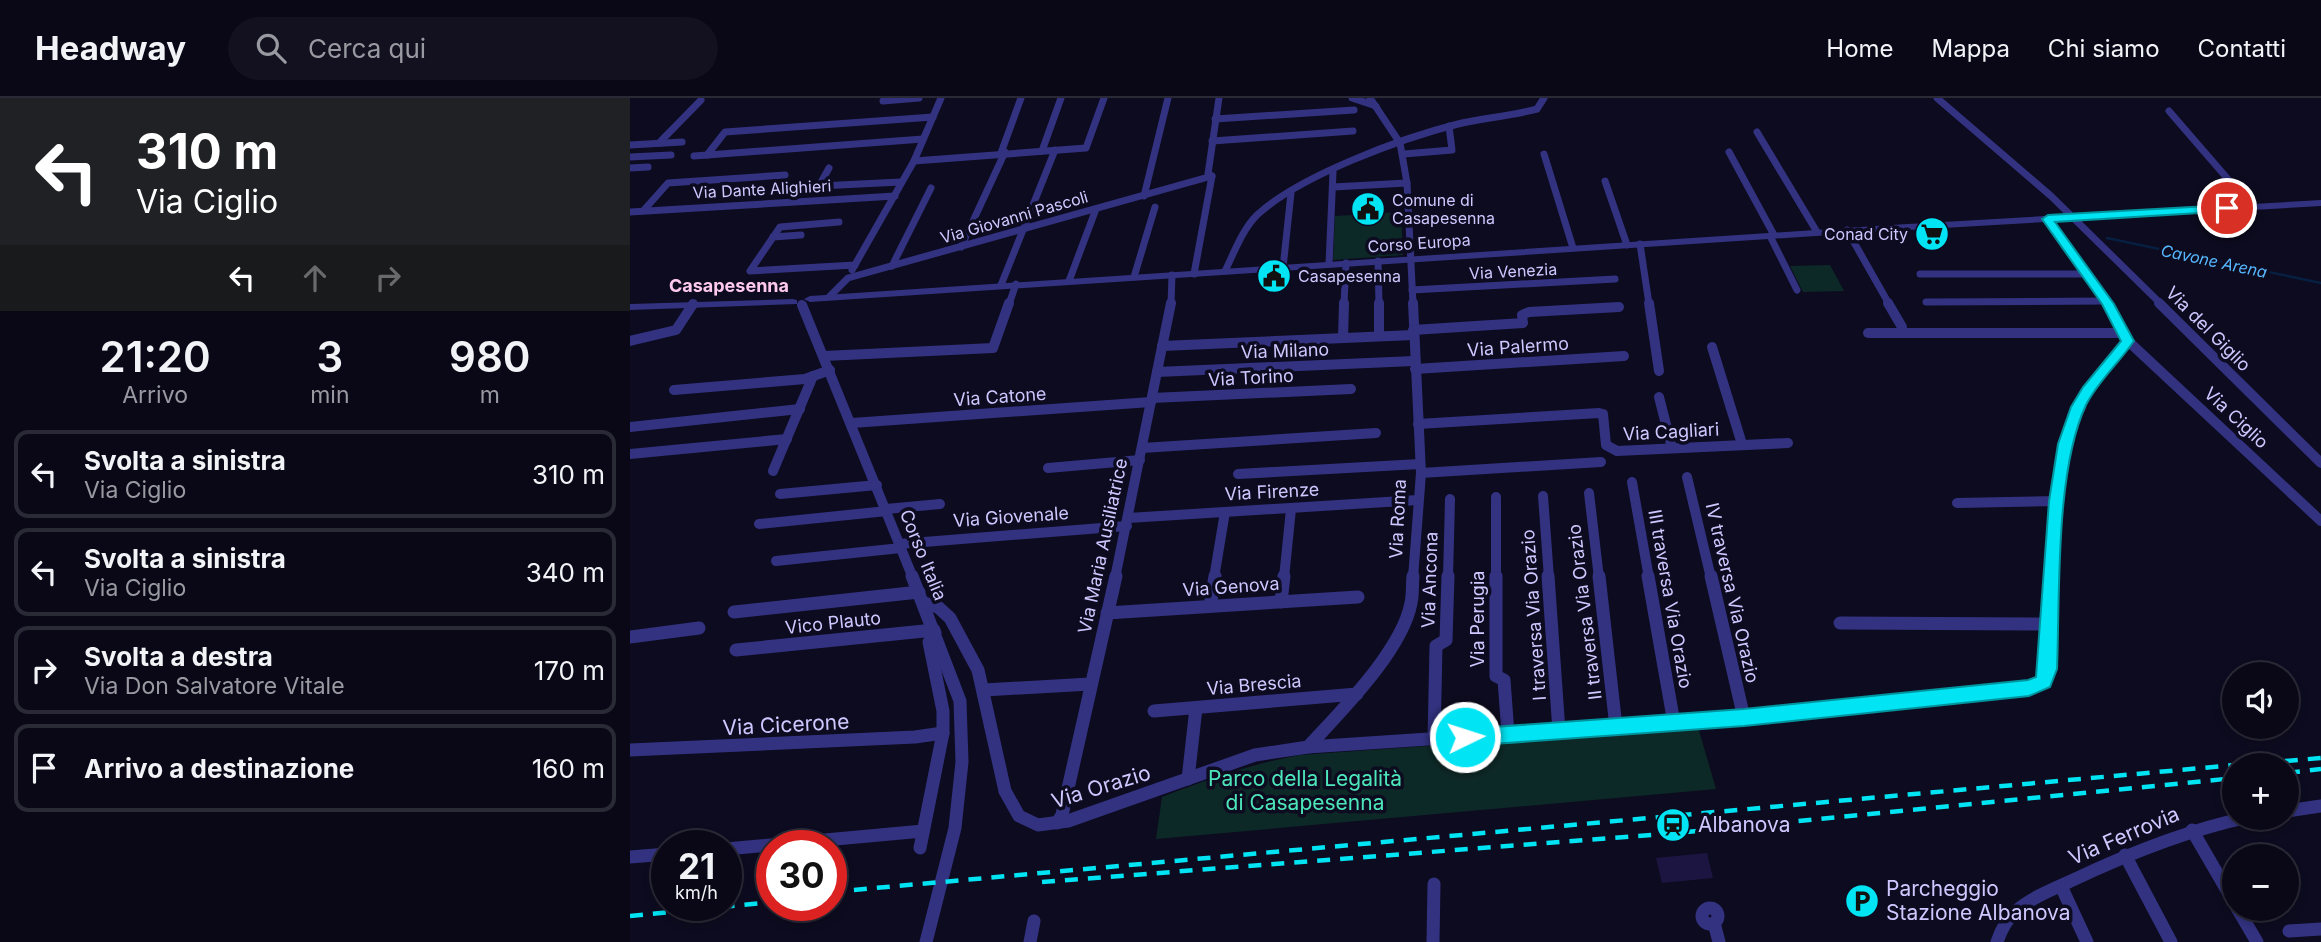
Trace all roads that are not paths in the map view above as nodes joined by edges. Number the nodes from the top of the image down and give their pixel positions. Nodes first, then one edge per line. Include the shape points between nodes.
1 (919, 98) edge
2 (941, 98) edge
3 (1021, 98) edge
4 (1061, 98) edge
5 (1104, 98) edge
6 (1168, 98) edge
7 (1219, 98) edge
8 (1352, 98) edge
9 (1370, 98) edge
10 (1544, 98) edge
11 (1937, 98) edge
12 (701, 100) dead end
13 (883, 100) dead end
14 (1376, 106) junction
15 (1354, 110) dead end
16 (2169, 111) dead end
17 (933, 117) junction
18 (1214, 119) junction
19 (1448, 126) junction
20 (1353, 131) dead end
21 (1757, 132) dead end
22 (923, 139) junction
23 (1212, 141) junction
24 (682, 142) dead end
25 (659, 143) junction
26 (1400, 143) junction
27 (630, 145) edge
28 (1042, 150) junction
29 (1055, 150) junction
30 (1729, 152) dead end
31 (1003, 153) junction
32 (1544, 153) dead end
33 (671, 155) dead end
34 (707, 155) junction
35 (1404, 155) junction
36 (694, 156) dead end
37 (630, 157) edge
38 (914, 161) junction
39 (648, 167) dead end
40 (630, 168) edge
41 (829, 168) dead end
42 (1333, 172) junction
43 (785, 175) dead end
44 (1212, 176) junction
45 (1605, 181) dead end
46 (901, 182) junction
47 (1407, 183) junction
48 (1332, 187) junction
49 (931, 188) dead end
50 (1291, 193) junction
51 (895, 195) junction
52 (1144, 196) junction
53 (2321, 203) edge
54 (1155, 207) dead end
55 (2252, 207) junction
56 (1096, 209) junction
57 (645, 211) junction
58 (630, 212) edge
59 (2073, 217) junction
60 (2048, 219) junction
61 (839, 222) dead end
62 (1023, 229) junction
63 (1847, 230) junction
64 (1817, 232) junction
65 (801, 235) dead end
66 (1772, 235) junction
67 (774, 237) junction
68 (1640, 244) junction
69 (1627, 245) junction
70 (961, 247) junction
71 (1573, 248) junction
72 (1411, 259) junction
73 (1378, 261) junction
74 (1346, 263) junction
75 (1329, 264) junction
76 (855, 265) junction
77 (892, 266) junction
78 (1283, 268) junction
79 (1225, 271) junction
80 (1194, 274) junction
81 (1920, 274) dead end
82 (2086, 274) junction
83 (1172, 275) junction
84 (1133, 277) junction
85 (848, 278) junction
86 (1615, 279) dead end
87 (1069, 281) junction
88 (1016, 284) junction
89 (1000, 285) junction
90 (1412, 290) junction
91 (1797, 290) dead end
92 (830, 296) junction
93 (2106, 301) junction
94 (802, 302) junction
95 (1926, 302) dead end
96 (693, 304) junction
97 (630, 307) edge
98 (1619, 307) dead end
99 (1902, 327) dead end
100 (1413, 332) junction
101 (1868, 332) dead end
102 (1379, 336) junction
103 (2126, 337) junction
104 (1343, 338) junction
105 (630, 341) edge
106 (1162, 346) junction
107 (1712, 347) dead end
108 (824, 356) junction
109 (1624, 356) dead end
110 (1415, 365) junction
111 (830, 370) junction
112 (1659, 371) dead end
113 (1157, 372) junction
114 (813, 376) junction
115 (1351, 389) dead end
116 (674, 390) dead end
117 (1660, 397) dead end
118 (1151, 400) junction
119 (800, 409) junction
120 (852, 424) junction
121 (1418, 424) junction
122 (630, 427) edge
123 (1376, 433) dead end
124 (787, 439) junction
125 (1788, 443) dead end
126 (1742, 444) junction
127 (1142, 448) junction
128 (1672, 448) junction
129 (630, 454) edge
130 (1140, 460) junction
131 (1601, 462) dead end
132 (2321, 463) edge
133 (1048, 468) dead end
134 (1420, 469) junction
135 (773, 471) dead end
136 (1238, 474) dead end
137 (1687, 477) dead end
138 (1632, 482) dead end
139 (877, 485) junction
140 (1589, 493) dead end
141 (780, 494) dead end
142 (1543, 496) dead end
143 (1496, 497) dead end
144 (1450, 499) dead end
145 (1418, 500) junction
146 (2057, 501) junction
147 (1956, 503) dead end
148 (940, 504) dead end
149 (1291, 509) junction
150 (886, 510) junction
151 (1225, 512) junction
152 (2321, 521) edge
153 (1127, 522) junction
154 (759, 524) dead end
155 (900, 546) junction
156 (776, 561) dead end
157 (922, 597) junction
158 (1357, 597) dead end
159 (1281, 602) junction
160 (1210, 606) junction
161 (734, 612) dead end
162 (1107, 613) junction
163 (1840, 623) dead end
164 (2050, 624) junction
165 (699, 628) dead end
166 (934, 631) junction
167 (630, 637) edge
168 (736, 650) dead end
169 (1090, 684) junction
170 (984, 690) junction
171 (1357, 694) junction
172 (1196, 708) junction
173 (1154, 712) dead end
174 (1744, 718) junction
175 (1674, 723) junction
176 (1616, 727) junction
177 (1559, 731) junction
178 (943, 733) junction
179 (1508, 734) junction
180 (1434, 740) junction
181 (1308, 747) junction
182 (630, 750) edge
183 (1188, 779) junction
184 (2321, 806) edge
185 (2299, 809) edge
186 (1057, 823) junction
187 (2222, 823) edge
188 (2192, 830) junction
189 (923, 831) junction
190 (742, 848) edge
191 (920, 848) dead end
192 (651, 855) edge
193 (2125, 855) junction
194 (630, 857) edge
195 (2222, 882) edge
196 (1434, 884) dead end
197 (2061, 886) junction
198 (1034, 921) dead end
199 (2244, 921) edge
200 (1714, 923) dead end
201 (2321, 929) edge
202 (2289, 931) dead end
203 (1999, 939) edge
204 (926, 942) edge
205 (1030, 942) edge
206 (1433, 942) edge
207 (1719, 942) edge
208 (2087, 942) edge
209 (2171, 942) edge
210 (2256, 942) edge

1 - 13 street
2 - 17 street
3 - 31 street
4 - 28 street
5 - 29 street via 1086,148
6 - 52 street
7 - 18 street
8 - 14 street
9 - 14 street, Via Roma
10 - 19 street via 1537,109 1524,113
11 - 59 street, Via del Giglio
12 - 25 street
14 - 26 street, Via Roma
15 - 18 street
16 - 55 street
17 - 22 street
17 - 34 street via 725,132
18 - 23 street
19 - 26 street
19 - 35 street via 1452,150
20 - 23 street
21 - 64 street
22 - 34 street
22 - 38 street
23 - 44 street via 1208,174
24 - 25 street
25 - 27 street
26 - 35 street, Via Roma
26 - 42 street
28 - 29 street
28 - 31 street
29 - 62 street
30 - 66 street
31 - 38 street
31 - 70 street
32 - 71 street
33 - 37 street
34 - 36 street
35 - 47 street, Via Roma
38 - 46 street
39 - 40 street
41 - 46 street via 819,186
42 - 48 street
42 - 50 street
43 - 57 street via 668,183
44 - 52 street, Via Giovanni Pascoli
44 - 80 street
45 - 69 street
46 - 51 street
47 - 48 street
47 - 72 street, Via Roma
48 - 75 street
49 - 77 street
50 - 78 street
50 - 79 street via 1256,216
51 - 57 street, Via Dante Alighieri
51 - 76 street
52 - 56 street, Via Giovanni Pascoli
53 - 55 street, Corso Europa
54 - 84 street
55 - 59 street, Corso Europa
56 - 62 street, Via Giovanni Pascoli
56 - 87 street
57 - 58 street, Via Dante Alighieri
59 - 60 street, Corso Europa
59 - 132 street, Via del Giglio
60 - 63 street, Corso Europa
60 - 82 street, Via Ciglio
61 - 67 street via 783,225
62 - 70 street, Via Giovanni Pascoli
62 - 89 street
63 - 64 street, Corso Europa
63 - 99 street
64 - 66 street, Corso Europa
65 - 67 street
66 - 68 street, Corso Europa
66 - 91 street
67 - 76 street via 750,271
68 - 69 street, Corso Europa
68 - 112 street
69 - 71 street, Corso Europa
70 - 77 street, Via Giovanni Pascoli
71 - 72 street, Corso Europa
72 - 73 street, Corso Europa
72 - 90 street, Via Roma
73 - 74 street, Corso Europa
73 - 102 street
74 - 75 street, Corso Europa
74 - 104 street
75 - 78 street, Corso Europa
76 - 85 street
77 - 85 street, Via Giovanni Pascoli
78 - 79 street, Corso Europa
79 - 80 street, Corso Europa
80 - 83 street, Corso Europa
81 - 82 street
82 - 93 street, Via Ciglio
83 - 84 street, Corso Europa
83 - 106 street, Via Maria Ausiliatrice
84 - 87 street, Corso Europa
85 - 92 street, Via Giovanni Pascoli
86 - 90 street, Via Venezia
87 - 88 street, Corso Europa
88 - 89 street, Corso Europa
88 - 108 street via 993,348
89 - 92 street, Corso Europa
90 - 100 street, Via Roma
92 - 94 street, Corso Europa
93 - 95 street
93 - 103 street, Via Ciglio
94 - 96 street, Corso Europa
94 - 108 street, Corso Italia
96 - 97 street, Corso Europa
96 - 105 street via 676,330
98 - 100 street via 1529,312 1522,315 1523,323
100 - 102 street
100 - 110 street, Via Roma
101 - 103 street
102 - 104 street
103 - 146 street via 2078,407 2066,444
103 - 152 street, Via Ciglio
104 - 106 street
106 - 113 street, Via Maria Ausiliatrice
107 - 126 street
108 - 111 street, Corso Italia
109 - 110 street, Via Palermo
110 - 113 street, Via Milano
110 - 121 street, Via Roma
111 - 114 street
111 - 120 street, Corso Italia
113 - 118 street, Via Maria Ausiliatrice
114 - 116 street
114 - 119 street
115 - 118 street, Via Torino
117 - 128 street
118 - 120 street, Via Catone
118 - 127 street, Via Maria Ausiliatrice
119 - 122 street
119 - 124 street
120 - 139 street, Corso Italia
121 - 128 street, Via Cagliari via 1599,412 1610,449
121 - 134 street, Via Roma
123 - 127 street
124 - 129 street
124 - 135 street
125 - 126 street, Via Cagliari
126 - 128 street, Via Cagliari
127 - 130 street, Via Maria Ausiliatrice
130 - 133 street
130 - 153 street, Via Maria Ausiliatrice
131 - 134 street
134 - 136 street
134 - 145 street, Via Roma
137 - 174 street, IV traversa Via Orazio
138 - 175 street, III traversa Via Orazio
139 - 141 street
139 - 150 street, Corso Italia
140 - 176 street, II traversa Via Orazio
142 - 177 street, I traversa Via Orazio
143 - 179 street, Via Perugia via 1496,677 1504,680
144 - 180 street, Via Ancona via 1446,640 1436,646
145 - 149 street, Via Firenze
145 - 171 street, Via Roma via 1411,605 1398,636
146 - 147 street
146 - 164 street
148 - 150 street
149 - 151 street, Via Firenze
149 - 159 street
150 - 154 street
150 - 155 street, Corso Italia
151 - 153 street, Via Firenze
151 - 160 street
153 - 155 street, Via Giovenale
153 - 162 street, Via Maria Ausiliatrice
155 - 156 street, Via Giovenale
155 - 157 street, Corso Italia
157 - 161 street
157 - 166 street, Corso Italia
157 - 170 street, Via Orazio via 950,618
158 - 159 street, Via Genova
159 - 160 street, Via Genova
160 - 162 street, Via Genova
162 - 169 street, Via Maria Ausiliatrice
163 - 164 street
164 - 174 street via 2048,669 2043,682 2029,688
165 - 167 street
166 - 168 street, Vico Plauto
166 - 178 street via 929,642
166 - 204 street, Corso Italia via 960,701 962,762 955,828
169 - 170 street
169 - 186 street, Via Maria Ausiliatrice
170 - 186 street, Via Orazio via 1005,790 1019,816 1038,825
171 - 172 street, Via Brescia
171 - 181 street, Via Roma
172 - 173 street, Via Brescia
172 - 183 street
174 - 175 street
175 - 176 street
176 - 177 street
177 - 179 street
178 - 182 street, Via Cicerone
178 - 189 street
179 - 180 street
180 - 181 street
181 - 183 street, Via Orazio via 1255,755
183 - 186 street, Via Orazio
184 - 185 street
187 - 188 street, Via Ferrovia
188 - 193 street, Via Ferrovia
188 - 195 street
189 - 190 street
189 - 191 street
192 - 194 street
193 - 197 street, Via Ferrovia
193 - 209 street
196 - 206 street
197 - 203 street, Via Ferrovia via 2010,917
197 - 208 street
198 - 205 street
199 - 210 street
200 - 207 street
201 - 202 street

